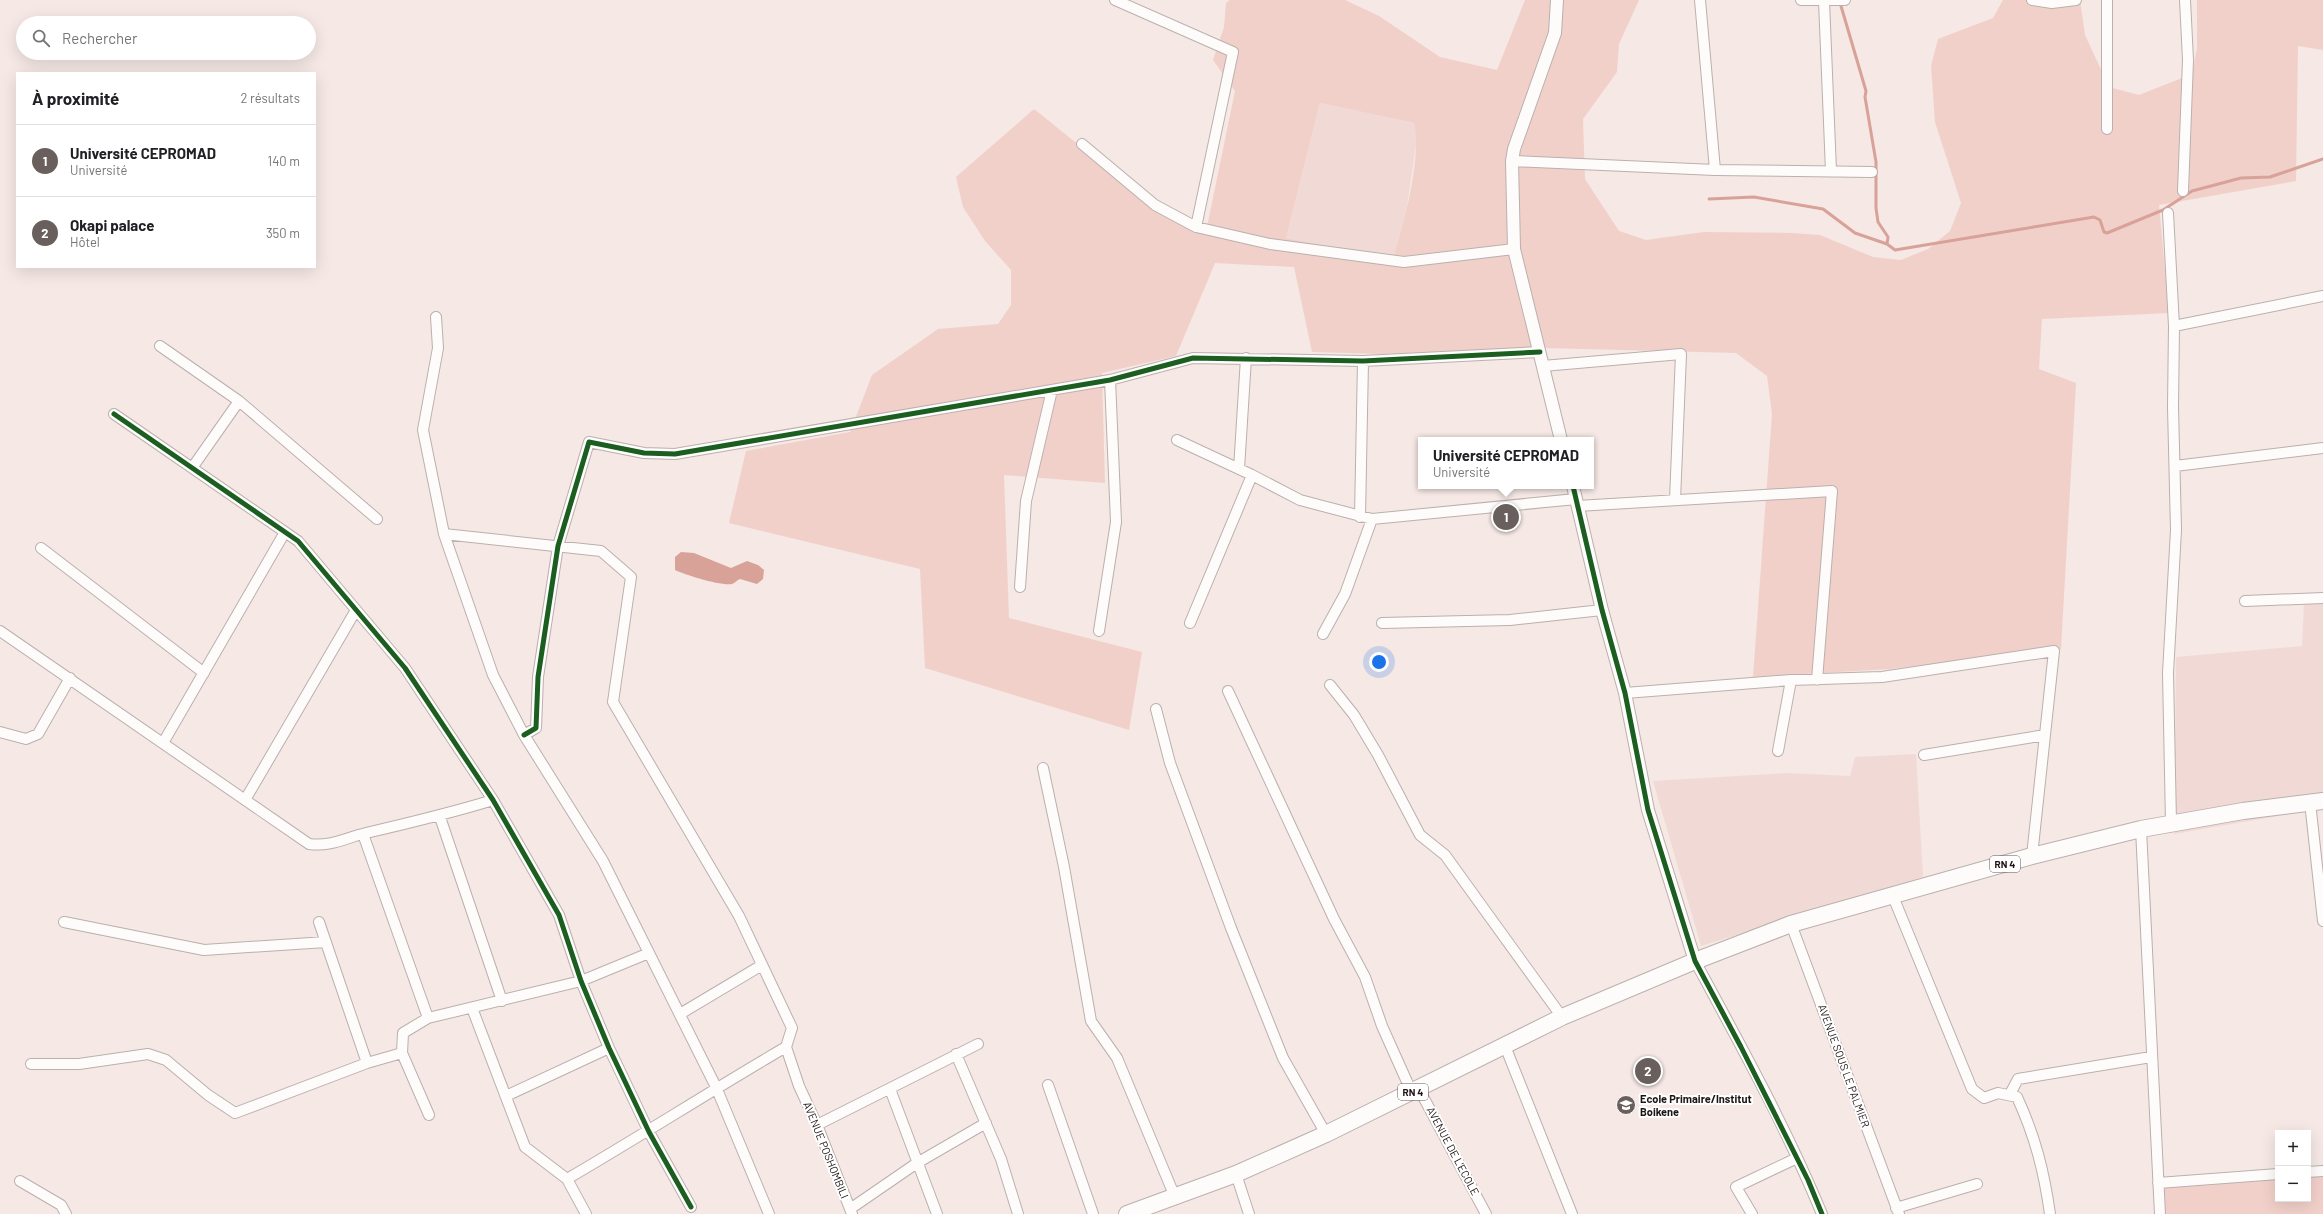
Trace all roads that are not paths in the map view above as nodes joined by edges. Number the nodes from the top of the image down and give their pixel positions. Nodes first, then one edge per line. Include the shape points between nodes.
1 (1115, 0) edge
2 (1557, 0) edge
3 (1700, 0) edge
4 (1801, 0) edge
5 (1845, 0) edge
6 (2032, 0) edge
7 (2076, 0) edge
8 (2107, 0) edge
9 (2185, 0) edge
10 (1824, 1) junction
11 (2107, 129) dead end
12 (1082, 144) dead end
13 (1512, 161) junction
14 (1715, 170) junction
15 (1831, 171) junction
16 (1872, 172) dead end
17 (2183, 191) dead end
18 (2168, 213) dead end
19 (1196, 227) junction
20 (1514, 249) junction
21 (2323, 296) edge
22 (436, 317) dead end
23 (2174, 326) junction
24 (160, 346) dead end
25 (1540, 352) junction
26 (1246, 358) junction
27 (1363, 360) junction
28 (1543, 366) junction
29 (1110, 380) junction
30 (1052, 390) junction
31 (239, 401) junction
32 (114, 414) dead end
33 (1560, 437) edge
34 (1177, 440) dead end
35 (2323, 448) edge
36 (2175, 466) junction
37 (192, 468) junction
38 (1239, 469) junction
39 (1252, 475) junction
40 (1574, 489) edge
41 (1674, 500) junction
42 (1576, 502) junction
43 (1360, 517) junction
44 (377, 519) dead end
45 (1372, 519) junction
46 (285, 532) junction
47 (444, 534) junction
48 (558, 546) junction
49 (41, 548) dead end
50 (1020, 587) dead end
51 (2323, 598) edge
52 (2245, 601) dead end
53 (356, 610) junction
54 (1602, 610) junction
55 (1190, 622) dead end
56 (1382, 623) dead end
57 (0, 631) edge
58 (1099, 631) dead end
59 (1323, 634) dead end
60 (204, 673) junction
61 (70, 678) junction
62 (1791, 680) junction
63 (1817, 680) junction
64 (1330, 685) dead end
65 (1228, 691) dead end
66 (1625, 693) junction
67 (1156, 709) dead end
68 (0, 732) edge
69 (2045, 735) junction
70 (524, 736) junction
71 (163, 743) junction
72 (1778, 751) dead end
73 (1924, 754) dead end
74 (1043, 768) dead end
75 (245, 800) junction
76 (494, 800) junction
77 (2316, 801) edge
78 (440, 817) junction
79 (2171, 823) junction
80 (2141, 829) junction
81 (363, 834) junction
82 (2032, 856) junction
83 (1892, 894) junction
84 (2323, 921) edge
85 (64, 922) dead end
86 (319, 922) dead end
87 (1791, 924) junction
88 (326, 942) junction
89 (649, 953) junction
90 (1695, 961) junction
91 (762, 965) junction
92 (581, 981) junction
93 (502, 1001) junction
94 (472, 1008) junction
95 (680, 1014) junction
96 (1562, 1017) junction
97 (428, 1018) junction
98 (978, 1044) dead end
99 (1505, 1046) junction
100 (786, 1047) junction
101 (609, 1048) junction
102 (402, 1053) junction
103 (956, 1054) junction
104 (2151, 1057) junction
105 (367, 1063) junction
106 (31, 1064) dead end
107 (1048, 1085) dead end
108 (716, 1087) junction
109 (890, 1089) junction
110 (1415, 1091) junction
111 (2010, 1094) junction
112 (506, 1096) junction
113 (429, 1115) dead end
114 (986, 1123) junction
115 (817, 1125) junction
116 (649, 1132) junction
117 (1326, 1134) junction
118 (1797, 1158) junction
119 (917, 1163) junction
120 (2323, 1171) edge
121 (2311, 1172) edge
122 (1236, 1174) junction
123 (2275, 1174) edge
124 (567, 1179) junction
125 (20, 1181) dead end
126 (2158, 1183) junction
127 (1977, 1184) dead end
128 (1176, 1198) junction
129 (691, 1207) dead end
130 (1898, 1211) edge
131 (851, 1213) edge
132 (66, 1214) edge
133 (586, 1214) edge
134 (770, 1214) edge
135 (937, 1214) edge
136 (1018, 1214) edge
137 (1093, 1214) edge
138 (1127, 1214) edge
139 (1249, 1214) edge
140 (1486, 1214) edge
141 (1572, 1214) edge
142 (1752, 1214) edge
143 (1822, 1214) edge
144 (2050, 1214) edge
145 (2160, 1214) edge

1 - 19 street via 1233,52
2 - 13 street via 1555,33
3 - 14 street
4 - 10 street
5 - 10 street
6 - 7 street via 2052,3
8 - 11 street
9 - 17 street via 2188,60
10 - 15 street
12 - 19 street via 1155,205
13 - 14 street
13 - 20 street
14 - 15 street
15 - 16 street
18 - 23 street
19 - 20 street via 1270,244 1404,262
20 - 25 street
21 - 23 street
22 - 47 street via 438,348 423,430
23 - 36 street
24 - 31 street
25 - 27 street
25 - 28 street
26 - 27 street
26 - 29 street via 1193,358
26 - 38 street
27 - 43 street
28 - 33 street
28 - 41 street via 1681,354
29 - 30 street
29 - 58 street via 1116,522
30 - 48 street via 675,454 644,453 589,442
30 - 50 street via 1026,501
31 - 37 street
31 - 44 street
32 - 37 street
34 - 38 street
35 - 36 street
36 - 79 street via 2176,530 2168,673
37 - 46 street
38 - 39 street
39 - 43 street via 1300,500
39 - 55 street
40 - 42 street
41 - 42 street
41 - 63 street via 1832,491
42 - 45 street
42 - 54 street
43 - 45 street
45 - 59 street via 1345,594
46 - 53 street via 298,541
46 - 60 street
47 - 48 street
47 - 70 street via 493,674
48 - 70 street via 538,677 536,728
48 - 91 street via 601,551 631,577 613,702 739,916
49 - 60 street
51 - 52 street
53 - 75 street
53 - 76 street via 405,668
54 - 56 street via 1510,620
54 - 66 street
57 - 61 street
60 - 71 street
61 - 68 street via 38,734 26,739
61 - 71 street
62 - 63 street
62 - 66 street
62 - 72 street
63 - 69 street via 1882,677 2054,651
64 - 96 street via 1354,715 1374,748 1420,835 1445,855
65 - 110 street, AVENUE DE L'ECOLE via 1334,919 1365,977 1382,1026
66 - 90 street via 1648,810
67 - 117 street via 1170,763 1231,928 1283,1058
69 - 73 street
69 - 82 street
70 - 89 street via 603,861
71 - 75 street
74 - 128 street via 1064,867 1091,1021 1117,1058
75 - 81 street via 309,844 324,846
76 - 78 street
76 - 92 street via 559,915
77 - 79 highway, RN 4
77 - 84 street
78 - 81 street
78 - 93 street
79 - 80 highway, RN 4
80 - 82 highway, RN 4
80 - 104 street
81 - 97 street
82 - 83 highway, RN 4
83 - 87 highway, RN 4
83 - 111 street via 1972,1089 1984,1098 1998,1093
85 - 88 street via 204,950
86 - 88 street
87 - 90 highway, RN 4
87 - 130 street, AVENUE SOUS LE PALMIER
88 - 105 street
89 - 92 street
89 - 95 street
90 - 96 highway, RN 4
90 - 118 street
91 - 95 street
91 - 100 street via 792,1028
92 - 93 street
92 - 101 street
93 - 94 street
94 - 97 street
94 - 112 street
95 - 108 street
96 - 99 highway, RN 4
97 - 102 street via 403,1033
98 - 103 street
99 - 110 highway, RN 4
99 - 141 street
100 - 108 street
100 - 115 street, AVENUE POSHOMBILI via 799,1086
101 - 112 street
101 - 116 street
102 - 105 street
102 - 113 street
103 - 109 street
103 - 114 street
104 - 111 street via 2018,1079
104 - 126 street
105 - 106 street via 235,1113 208,1095 166,1060 148,1054 79,1064
107 - 137 street
108 - 116 street
108 - 134 street
109 - 115 street
109 - 119 street
110 - 117 highway, RN 4
110 - 140 street, AVENUE DE L'ECOLE
111 - 144 street via 2017,1097 2032,1129 2045,1174
112 - 124 street via 525,1147
114 - 119 street
114 - 136 street via 1001,1159
115 - 131 street, AVENUE POSHOMBILI
116 - 124 street
116 - 129 street
117 - 122 highway, RN 4
118 - 142 street via 1736,1187
118 - 143 street
119 - 131 street
119 - 135 street
120 - 121 street
122 - 128 highway, RN 4
122 - 139 street
123 - 126 street
124 - 133 street
125 - 132 street via 61,1205
126 - 145 street
127 - 130 street, AVENUE SOUS LE PALMIER
128 - 138 highway, RN 4

